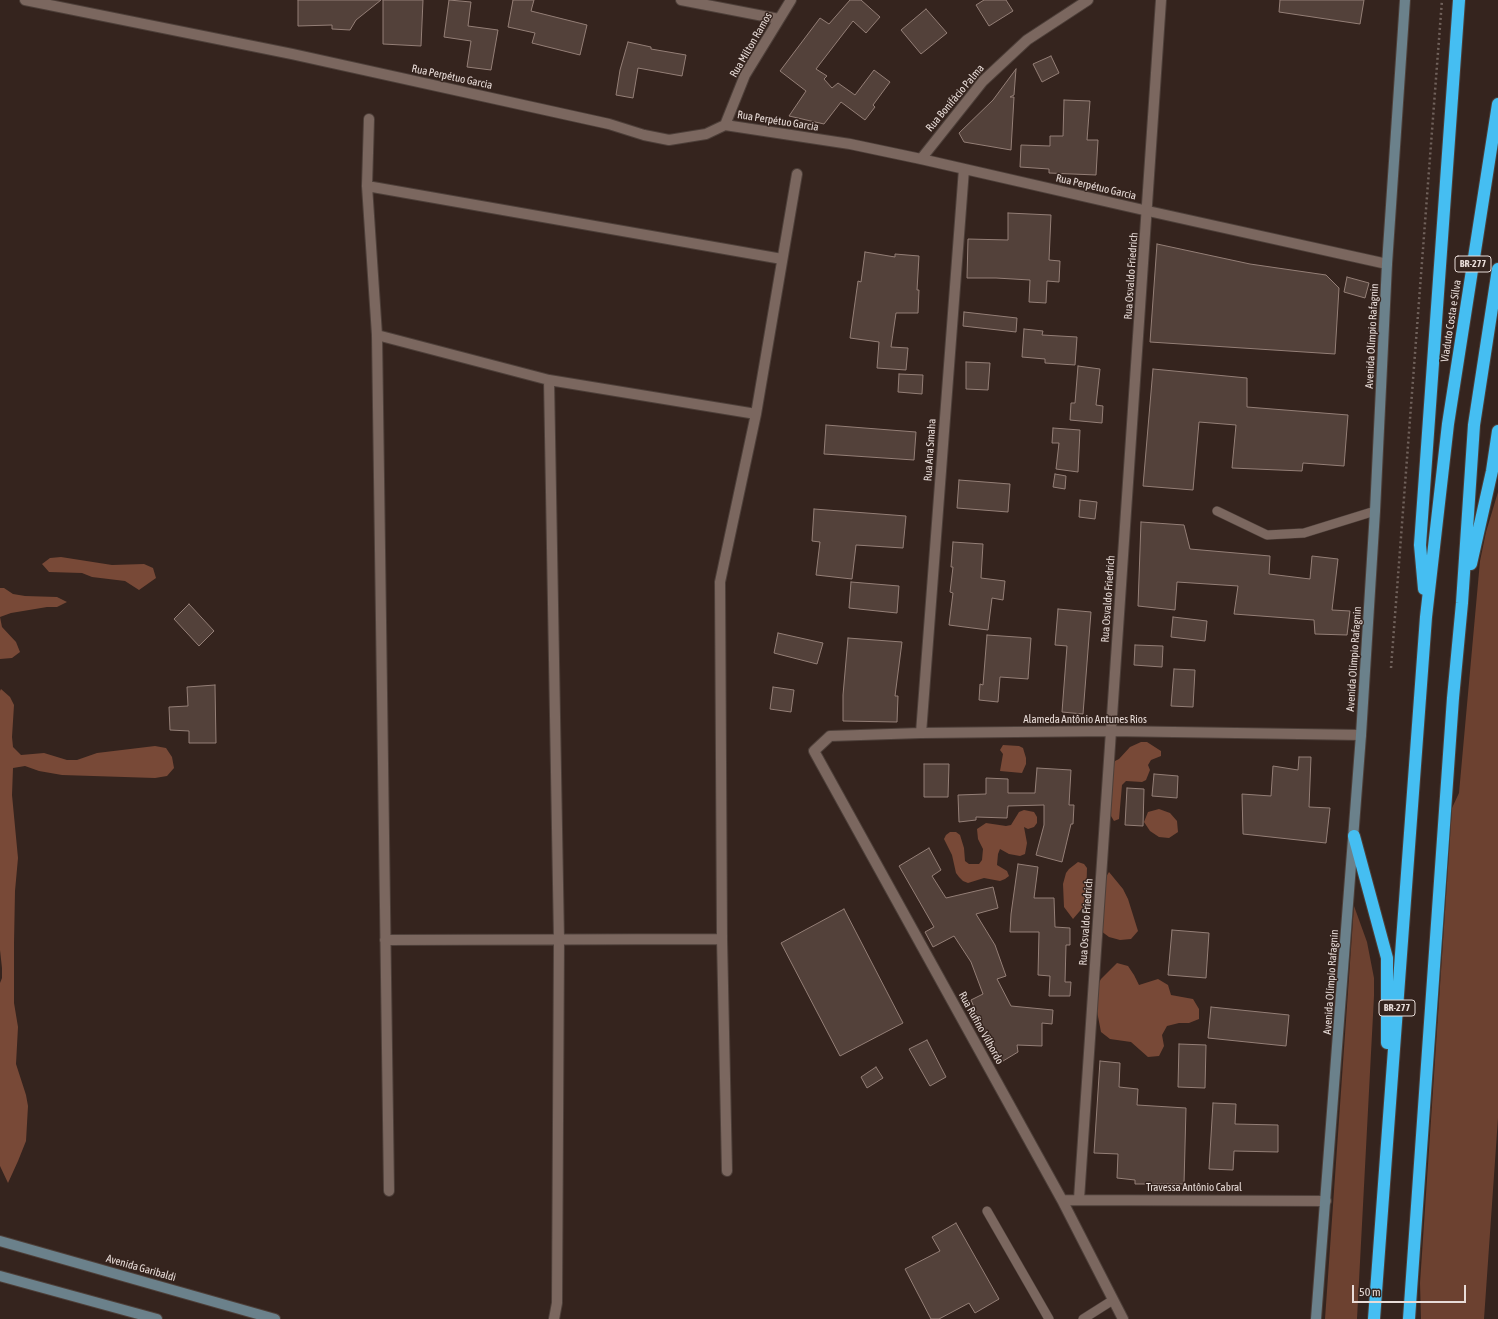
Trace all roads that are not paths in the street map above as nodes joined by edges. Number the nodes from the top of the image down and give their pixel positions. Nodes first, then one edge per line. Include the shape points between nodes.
1 (26, 0) edge
2 (681, 0) edge
3 (791, 0) edge
4 (1088, 0) edge
5 (1162, 0) edge
6 (1404, 0) edge
7 (1459, 0) edge
8 (779, 19) junction
9 (1498, 104) edge
10 (369, 119) dead end
11 (725, 125) junction
12 (921, 159) junction
13 (964, 168) junction
14 (797, 174) dead end
15 (367, 186) junction
16 (1148, 212) junction
17 (782, 259) junction
18 (1387, 264) junction
19 (1498, 269) edge
20 (377, 335) junction
21 (549, 380) junction
22 (756, 414) junction
23 (1498, 431) edge
24 (1498, 461) edge
25 (1492, 471) junction
26 (1217, 511) dead end
27 (1375, 511) junction
28 (1462, 603) junction
29 (1426, 617) junction
30 (1111, 731) junction
31 (920, 733) junction
32 (1361, 735) junction
33 (814, 751) joint
34 (1354, 836) junction
35 (722, 938) junction
36 (385, 940) junction
37 (559, 940) junction
38 (1387, 1141) junction
39 (727, 1170) dead end
40 (389, 1191) dead end
41 (1078, 1199) junction
42 (1062, 1200) junction
43 (1326, 1201) junction
44 (987, 1211) dead end
45 (0, 1241) edge
46 (0, 1276) edge
47 (1114, 1300) junction
48 (157, 1319) edge
49 (275, 1319) edge
50 (554, 1319) edge
51 (1049, 1319) edge
52 (1083, 1319) edge
53 (1123, 1319) edge
54 (1316, 1319) edge
55 (1374, 1319) edge
56 (1409, 1319) edge

1 - 11 street, Rua Perpétuo Garcia via 292,54 609,124 668,140 706,134
2 - 8 street
3 - 8 street, Rua Milton Ramos
4 - 12 street, Rua Bonifácio Palma via 1027,40 983,81
5 - 16 street, Rua Osvaldo Friedrich
6 - 18 street, Avenida Olímpio Rafagnin
7 - 29 highway via 1420,545
8 - 11 street, Rua Milton Ramos via 745,75
9 - 29 highway, Viaduto Costa e Silva / BR-277 via 1448,424
10 - 15 street
11 - 12 street, Rua Perpétuo Garcia via 850,144
12 - 13 street, Rua Perpétuo Garcia
13 - 16 street, Rua Perpétuo Garcia
13 - 31 street, Rua Ana Smaha
14 - 17 street
15 - 17 street
15 - 20 street
16 - 18 street, Rua Perpétuo Garcia
16 - 30 street, Rua Osvaldo Friedrich
17 - 22 street
18 - 27 street, Avenida Olímpio Rafagnin
19 - 28 highway, BR-277 via 1474,425
20 - 21 street
20 - 36 street
21 - 22 street
21 - 37 street
22 - 35 street via 720,582
23 - 25 highway
24 - 25 highway
25 - 28 highway
26 - 27 lane via 1267,535 1304,533
27 - 32 street, Avenida Olímpio Rafagnin
28 - 56 highway, BR-277
29 - 38 highway, BR-277
30 - 31 street, Alameda Antônio Antunes Rios
30 - 32 street, Alameda Antônio Antunes Rios
30 - 41 street, Rua Osvaldo Friedrich
31 - 33 street, Alameda Antônio Antunes Rios via 830,736
32 - 34 street, Avenida Olímpio Rafagnin
33 - 42 street, Rua Rufino Vilhordo
34 - 38 highway via 1387,958
34 - 43 street, Avenida Olímpio Rafagnin
35 - 37 street
35 - 39 street
36 - 37 street
36 - 40 street
37 - 50 street via 557,1296
38 - 55 highway, BR-277
41 - 42 street, Travessa Antônio Cabral
41 - 43 street, Travessa Antônio Cabral
42 - 47 street, Rua Rufino Vilhordo
43 - 54 street, Avenida Olímpio Rafagnin
44 - 51 lane
45 - 49 street, Avenida Garibaldi
46 - 48 street
47 - 52 lane
47 - 53 street, Rua Rufino Vilhordo

